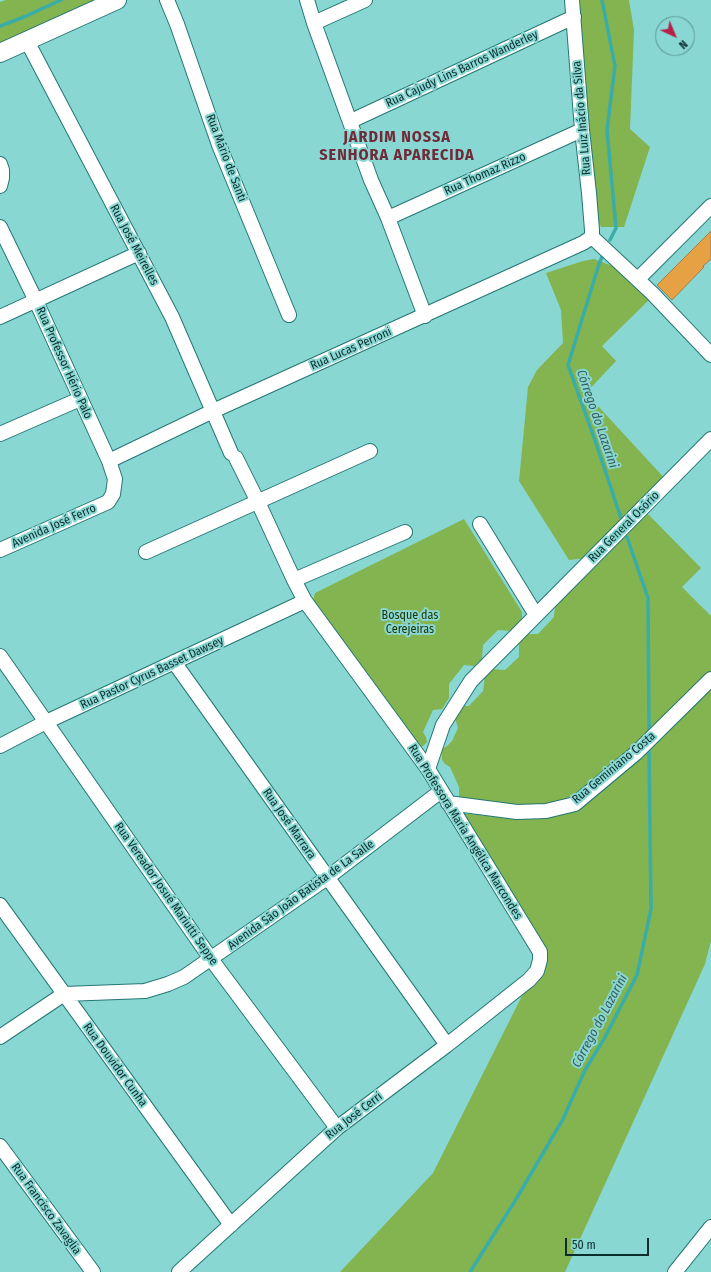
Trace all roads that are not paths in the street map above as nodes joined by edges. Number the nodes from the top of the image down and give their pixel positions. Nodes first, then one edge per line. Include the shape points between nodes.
1 (117, 0) edge
2 (167, 0) edge
3 (307, 0) edge
4 (365, 0) edge
5 (572, 0) edge
6 (574, 17) junction
7 (314, 23) junction
8 (28, 41) junction
9 (0, 53) edge
10 (351, 121) junction
11 (582, 130) junction
12 (0, 164) edge
13 (0, 186) edge
14 (711, 206) edge
15 (388, 218) junction
16 (0, 227) edge
17 (592, 236) junction
18 (139, 253) junction
19 (638, 279) junction
20 (36, 301) junction
21 (289, 315) dead end
22 (425, 316) junction
23 (0, 317) edge
24 (711, 355) edge
25 (80, 400) junction
26 (213, 412) junction
27 (0, 434) edge
28 (711, 439) edge
29 (370, 451) dead end
30 (109, 460) junction
31 (108, 502) joint
32 (258, 502) junction
33 (480, 524) dead end
34 (405, 532) dead end
35 (0, 550) edge
36 (146, 552) dead end
37 (294, 580) junction
38 (305, 601) junction
39 (536, 615) junction
40 (0, 656) edge
41 (174, 662) junction
42 (711, 679) edge
43 (46, 722) junction
44 (0, 746) edge
45 (428, 769) junction
46 (445, 797) junction
47 (327, 878) junction
48 (0, 905) edge
49 (211, 959) junction
50 (537, 971) joint
51 (64, 994) junction
52 (0, 1037) edge
53 (447, 1045) junction
54 (337, 1128) junction
55 (0, 1146) edge
56 (231, 1225) junction
57 (711, 1227) edge
58 (93, 1272) edge
59 (179, 1272) edge
60 (675, 1272) edge

1 - 8 main road
2 - 21 street, Rua Mário de Santi via 219,145
3 - 7 street
4 - 7 street
5 - 6 street, Rua Luiz Inácio da Silva
6 - 10 street, Rua Cajudy Lins Barros Wanderley
6 - 11 street, Rua Luiz Inácio da Silva
7 - 10 street
8 - 9 main road
8 - 18 street, Rua José Meirelles
10 - 15 street via 371,180
11 - 15 street, Rua Thomaz Rizzo
11 - 17 street, Rua Luiz Inácio da Silva
12 - 13 street
14 - 19 street
15 - 22 street
16 - 20 street, Rua Professor Hério Palo
17 - 19 street
17 - 22 street, Rua Lucas Perroni
18 - 20 street
18 - 26 street, Rua José Meirelles via 172,318
19 - 24 street
20 - 23 street
20 - 25 street, Rua Professor Hério Palo
22 - 26 street, Rua Lucas Perroni
25 - 27 street
25 - 30 street, Rua Professor Hério Palo
26 - 30 street, Rua Lucas Perroni
26 - 32 street, Rua José Meirelles
28 - 39 street, Rua General Osório
29 - 32 street
30 - 31 street, Rua Professor Hério Palo via 115,478 113,494
31 - 35 street, Avenida José Ferro
32 - 36 street
32 - 37 street, Rua Professora Maria Angélica Marcondes
33 - 39 street
34 - 37 street
37 - 38 street, Rua Professora Maria Angélica Marcondes
38 - 41 street, Rua Pastor Cyrus Basset Dawsey
38 - 45 street, Rua Professora Maria Angélica Marcondes
39 - 45 street, Rua General Osório via 470,681 443,725
40 - 43 street, Rua Vereador Josué Mariutti Seppe
41 - 43 street, Rua Pastor Cyrus Basset Dawsey
41 - 47 street, Rua José Marrara
42 - 46 street, Rua Geminiano Costa via 636,753 575,804 546,811 517,812
43 - 44 street, Rua Pastor Cyrus Basset Dawsey
43 - 49 street, Rua Vereador Josué Mariutti Seppe
45 - 46 street, Rua Professora Maria Angélica Marcondes
46 - 47 street, Avenida São João Batista de La Salle
46 - 50 street, Rua Professora Maria Angélica Marcondes via 540,952
47 - 49 street, Avenida São João Batista de La Salle
47 - 53 street, Rua José Marrara
48 - 51 street, Rua Douvidor Cunha
49 - 51 street, Avenida São João Batista de La Salle via 184,977 145,991
49 - 54 street, Rua Vereador Josué Mariutti Seppe
50 - 53 street, Rua José Cerri
51 - 52 street
51 - 56 street, Rua Douvidor Cunha
53 - 54 street, Rua José Cerri
54 - 56 street, Rua José Cerri
55 - 58 street, Rua Francisco Zavaglia
56 - 59 street, Rua José Cerri
57 - 60 street

